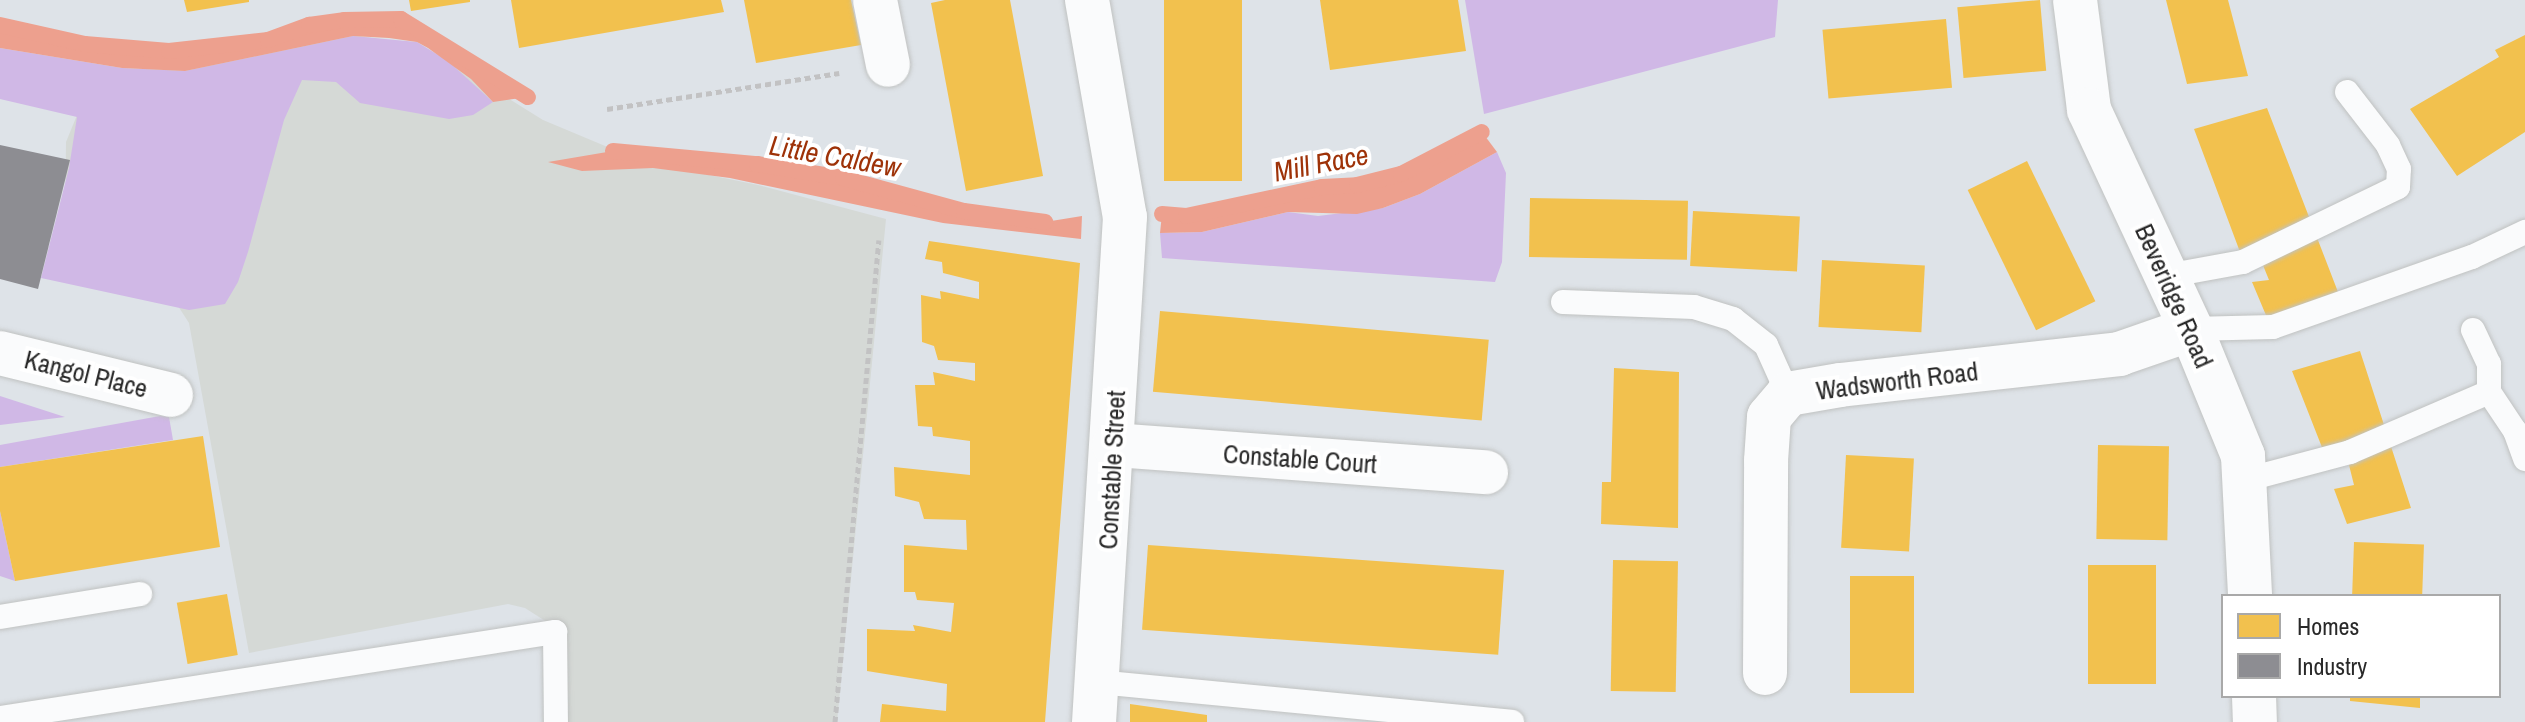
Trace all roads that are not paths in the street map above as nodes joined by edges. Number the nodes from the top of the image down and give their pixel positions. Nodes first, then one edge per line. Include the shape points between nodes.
1 (875, 0) edge
2 (1087, 0) edge
3 (2075, 0) edge
4 (888, 65) road end
5 (2347, 92) dead end
6 (2525, 232) edge
7 (2166, 276) junction
8 (1563, 302) dead end
9 (2191, 329) junction
10 (2473, 330) dead end
11 (0, 353) edge
12 (2489, 392) junction
13 (1788, 394) junction
14 (171, 395) dead end
15 (1114, 445) junction
16 (2525, 459) edge
17 (1486, 472) dead end
18 (2245, 480) junction
19 (140, 594) dead end
20 (2250, 594) edge
21 (0, 617) edge
22 (1765, 673) dead end
23 (2254, 698) edge
24 (1096, 702) edge
25 (0, 718) edge
26 (556, 722) edge
27 (1512, 722) edge
28 (2255, 722) edge

1 - 4 street
2 - 15 street, Constable Street via 1125,217
3 - 7 street, Beveridge Road via 2089,110
5 - 7 lane via 2388,145 2399,169 2398,187 2243,262
6 - 9 lane via 2472,257 2273,327
7 - 9 street, Beveridge Road
8 - 13 lane via 1694,307 1733,319 1766,345
9 - 13 street, Wadsworth Road via 2119,354
9 - 18 street, Beveridge Road via 2243,456
10 - 12 lane via 2489,364
11 - 14 street, Kangol Place
12 - 16 lane via 2515,431
12 - 18 lane via 2350,452
13 - 22 street, Wadsworth Road via 1769,417
15 - 17 street, Constable Court
15 - 24 street, Constable Street
18 - 20 street, Beveridge Road
19 - 21 lane
23 - 28 street
24 - 27 lane
25 - 26 lane via 555,632

